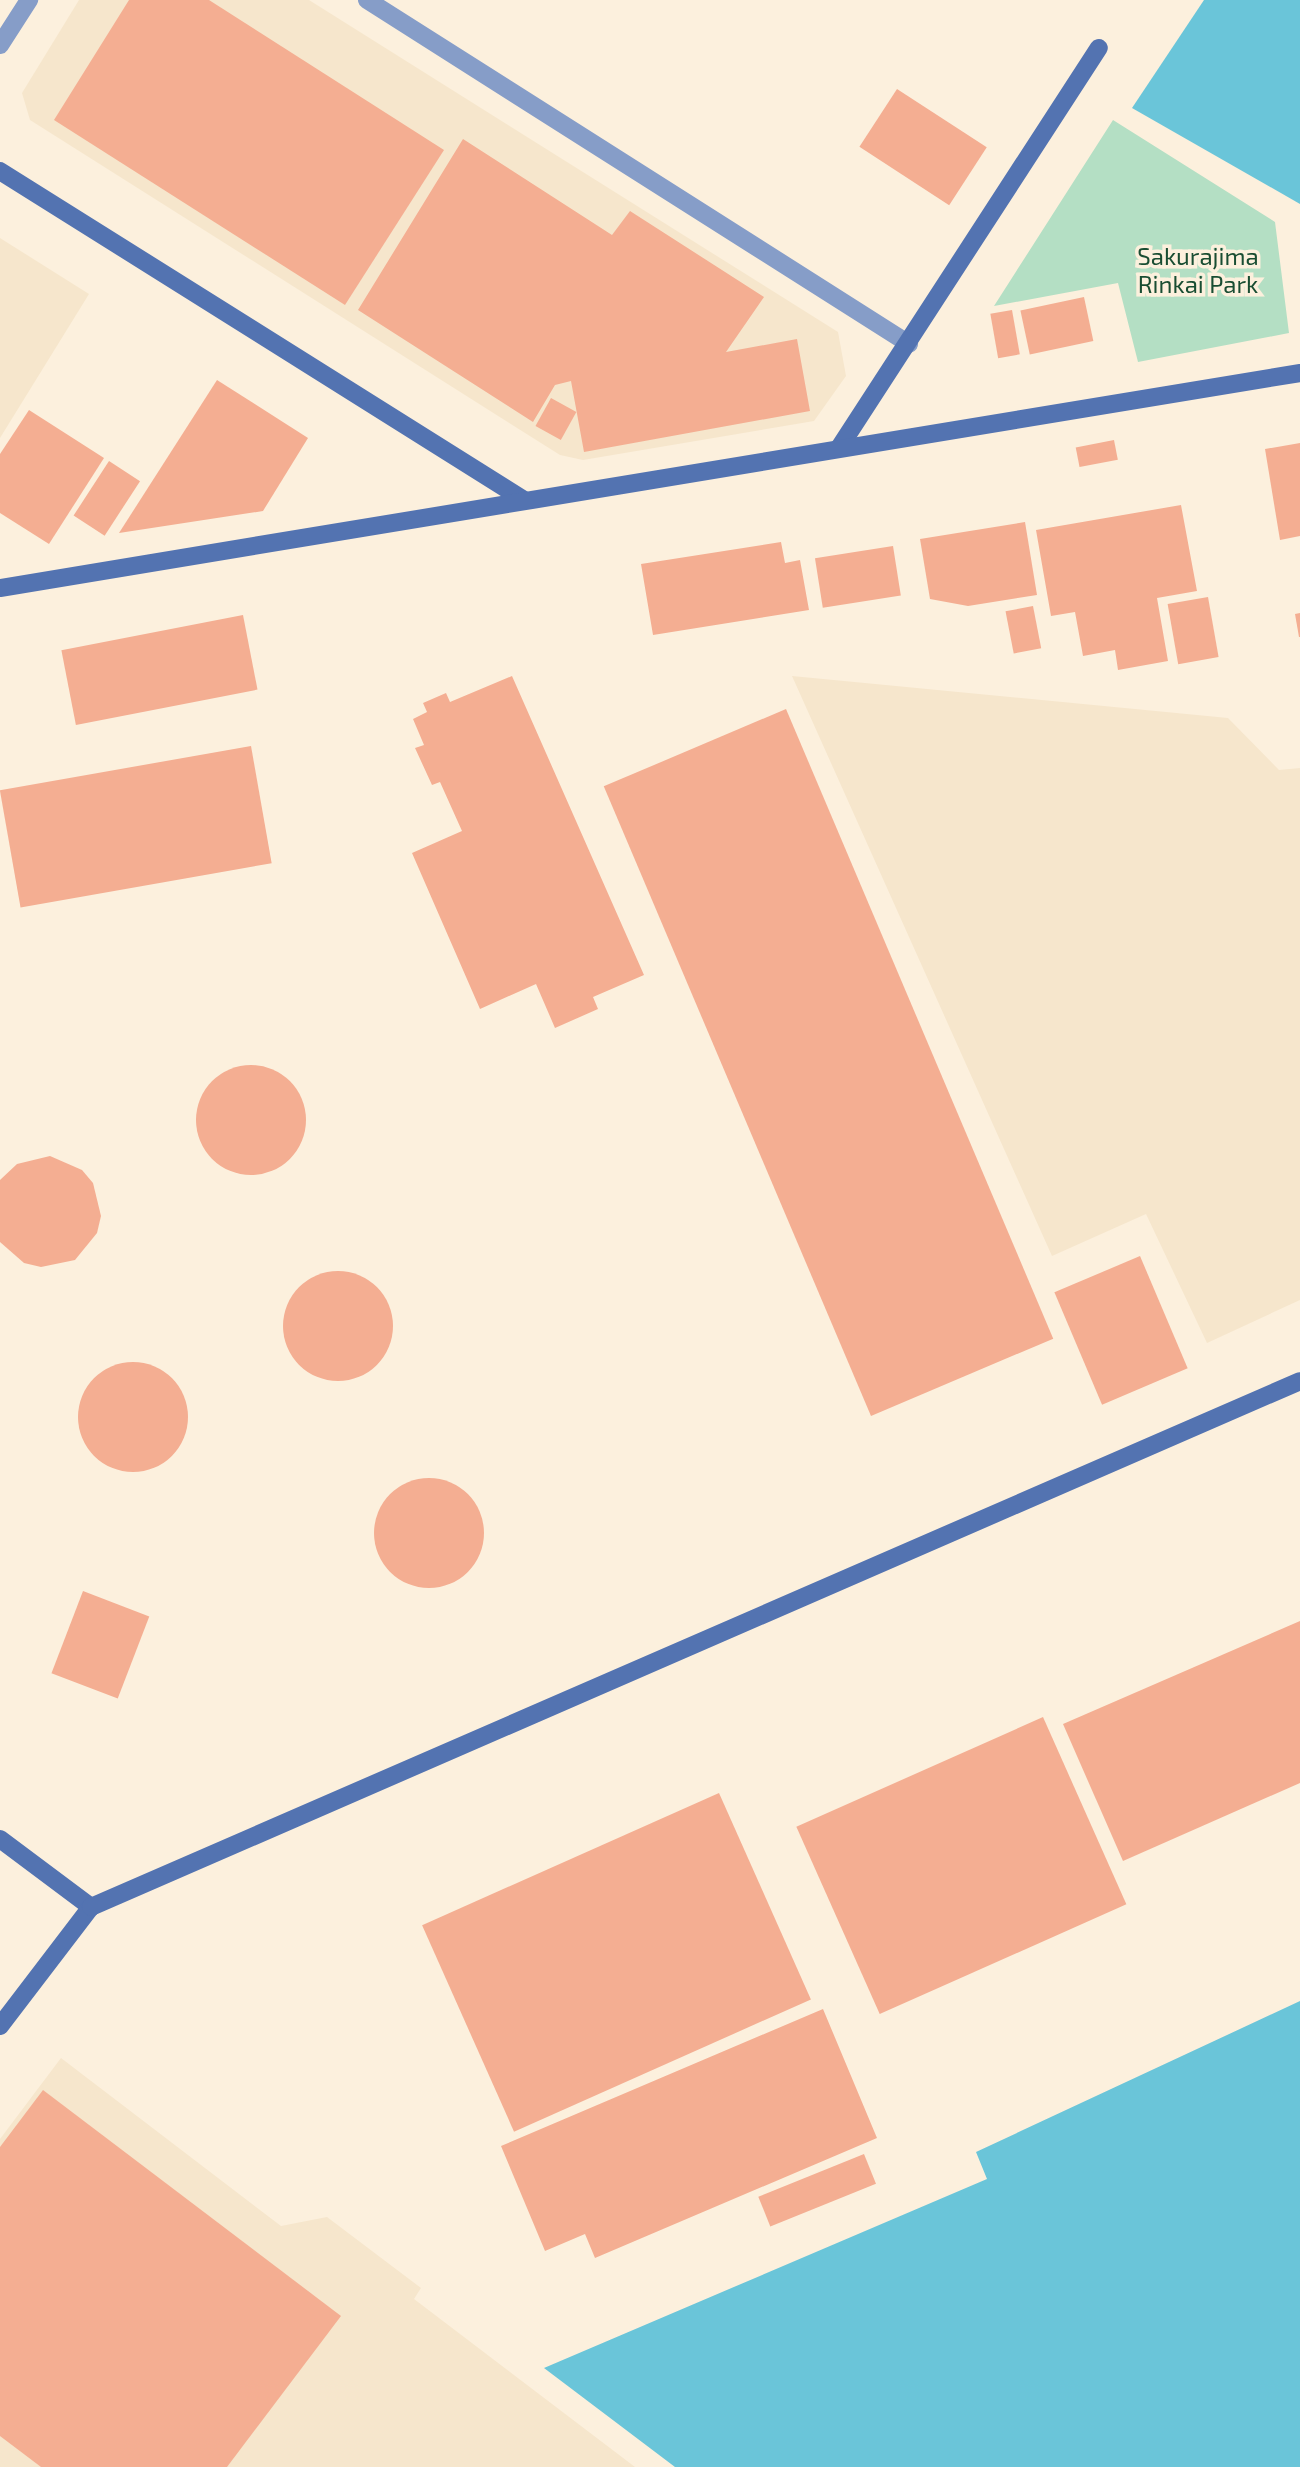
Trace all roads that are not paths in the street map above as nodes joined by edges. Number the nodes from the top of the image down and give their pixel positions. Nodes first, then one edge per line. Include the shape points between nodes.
1 (29, 0) edge
2 (367, 0) edge
3 (0, 45) edge
4 (1099, 48) dead end
5 (0, 171) edge
6 (909, 344) junction
7 (1300, 373) edge
8 (839, 448) junction
9 (524, 500) junction
10 (0, 588) edge
11 (1300, 1381) edge
12 (0, 1839) edge
13 (91, 1907) junction
14 (0, 2026) edge

1 - 3 street
2 - 6 street
4 - 6 street
5 - 9 street
6 - 8 street
7 - 8 street
8 - 9 street
9 - 10 street
11 - 13 street
12 - 13 street
13 - 14 street

